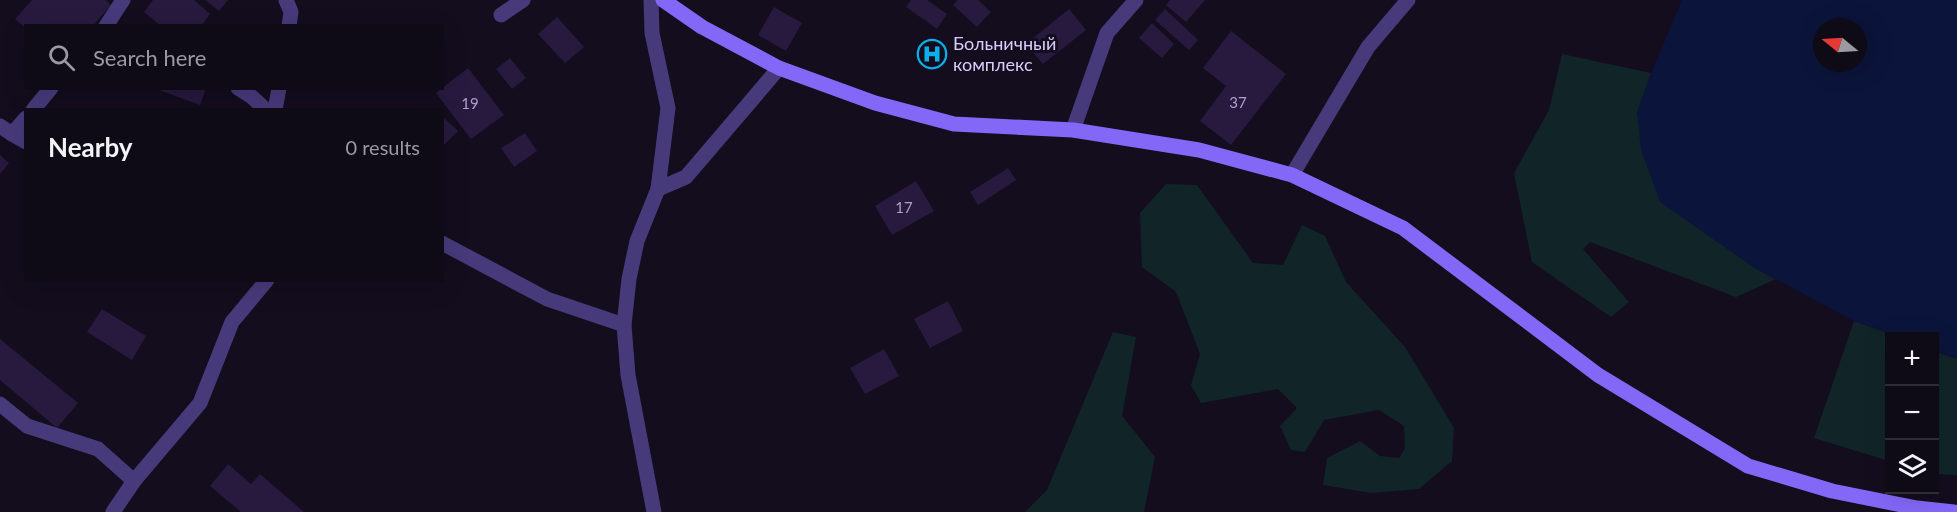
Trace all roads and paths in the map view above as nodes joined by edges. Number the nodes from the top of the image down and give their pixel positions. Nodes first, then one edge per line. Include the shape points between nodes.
1 (123, 0) edge
2 (286, 0) edge
3 (523, 0) edge
4 (651, 0) edge
5 (663, 0) edge
6 (1136, 0) edge
7 (1408, 0) edge
8 (501, 15) dead end
9 (106, 24) edge
10 (289, 24) edge
11 (778, 68) junction
12 (49, 90) edge
13 (241, 90) edge
14 (279, 90) edge
15 (35, 108) edge
16 (264, 108) edge
17 (275, 108) edge
18 (24, 119) edge
19 (6, 130) edge
20 (1073, 130) junction
21 (24, 141) edge
22 (1292, 175) junction
23 (658, 189) junction
24 (444, 244) edge
25 (262, 282) edge
26 (624, 325) junction
27 (0, 404) edge
28 (134, 481) junction
29 (112, 512) edge
30 (654, 512) edge
31 (1954, 512) edge

1 - 9 street
2 - 10 street via 291,12
3 - 8 street
4 - 23 street via 652,33 668,108
5 - 11 main road via 702,27
6 - 20 street via 1107,33
7 - 22 street via 1368,46
11 - 20 main road via 875,103 954,124
11 - 23 street via 686,177
12 - 15 street
13 - 16 street
14 - 17 street
18 - 19 street
19 - 21 street
20 - 22 main road via 1198,150
22 - 31 main road via 1403,228 1598,375 1748,466 1832,491
23 - 26 street via 637,241 628,279
24 - 26 street via 547,299
25 - 28 street via 232,322 200,403
26 - 30 street via 628,375
27 - 28 street via 27,426 98,449
28 - 29 street

